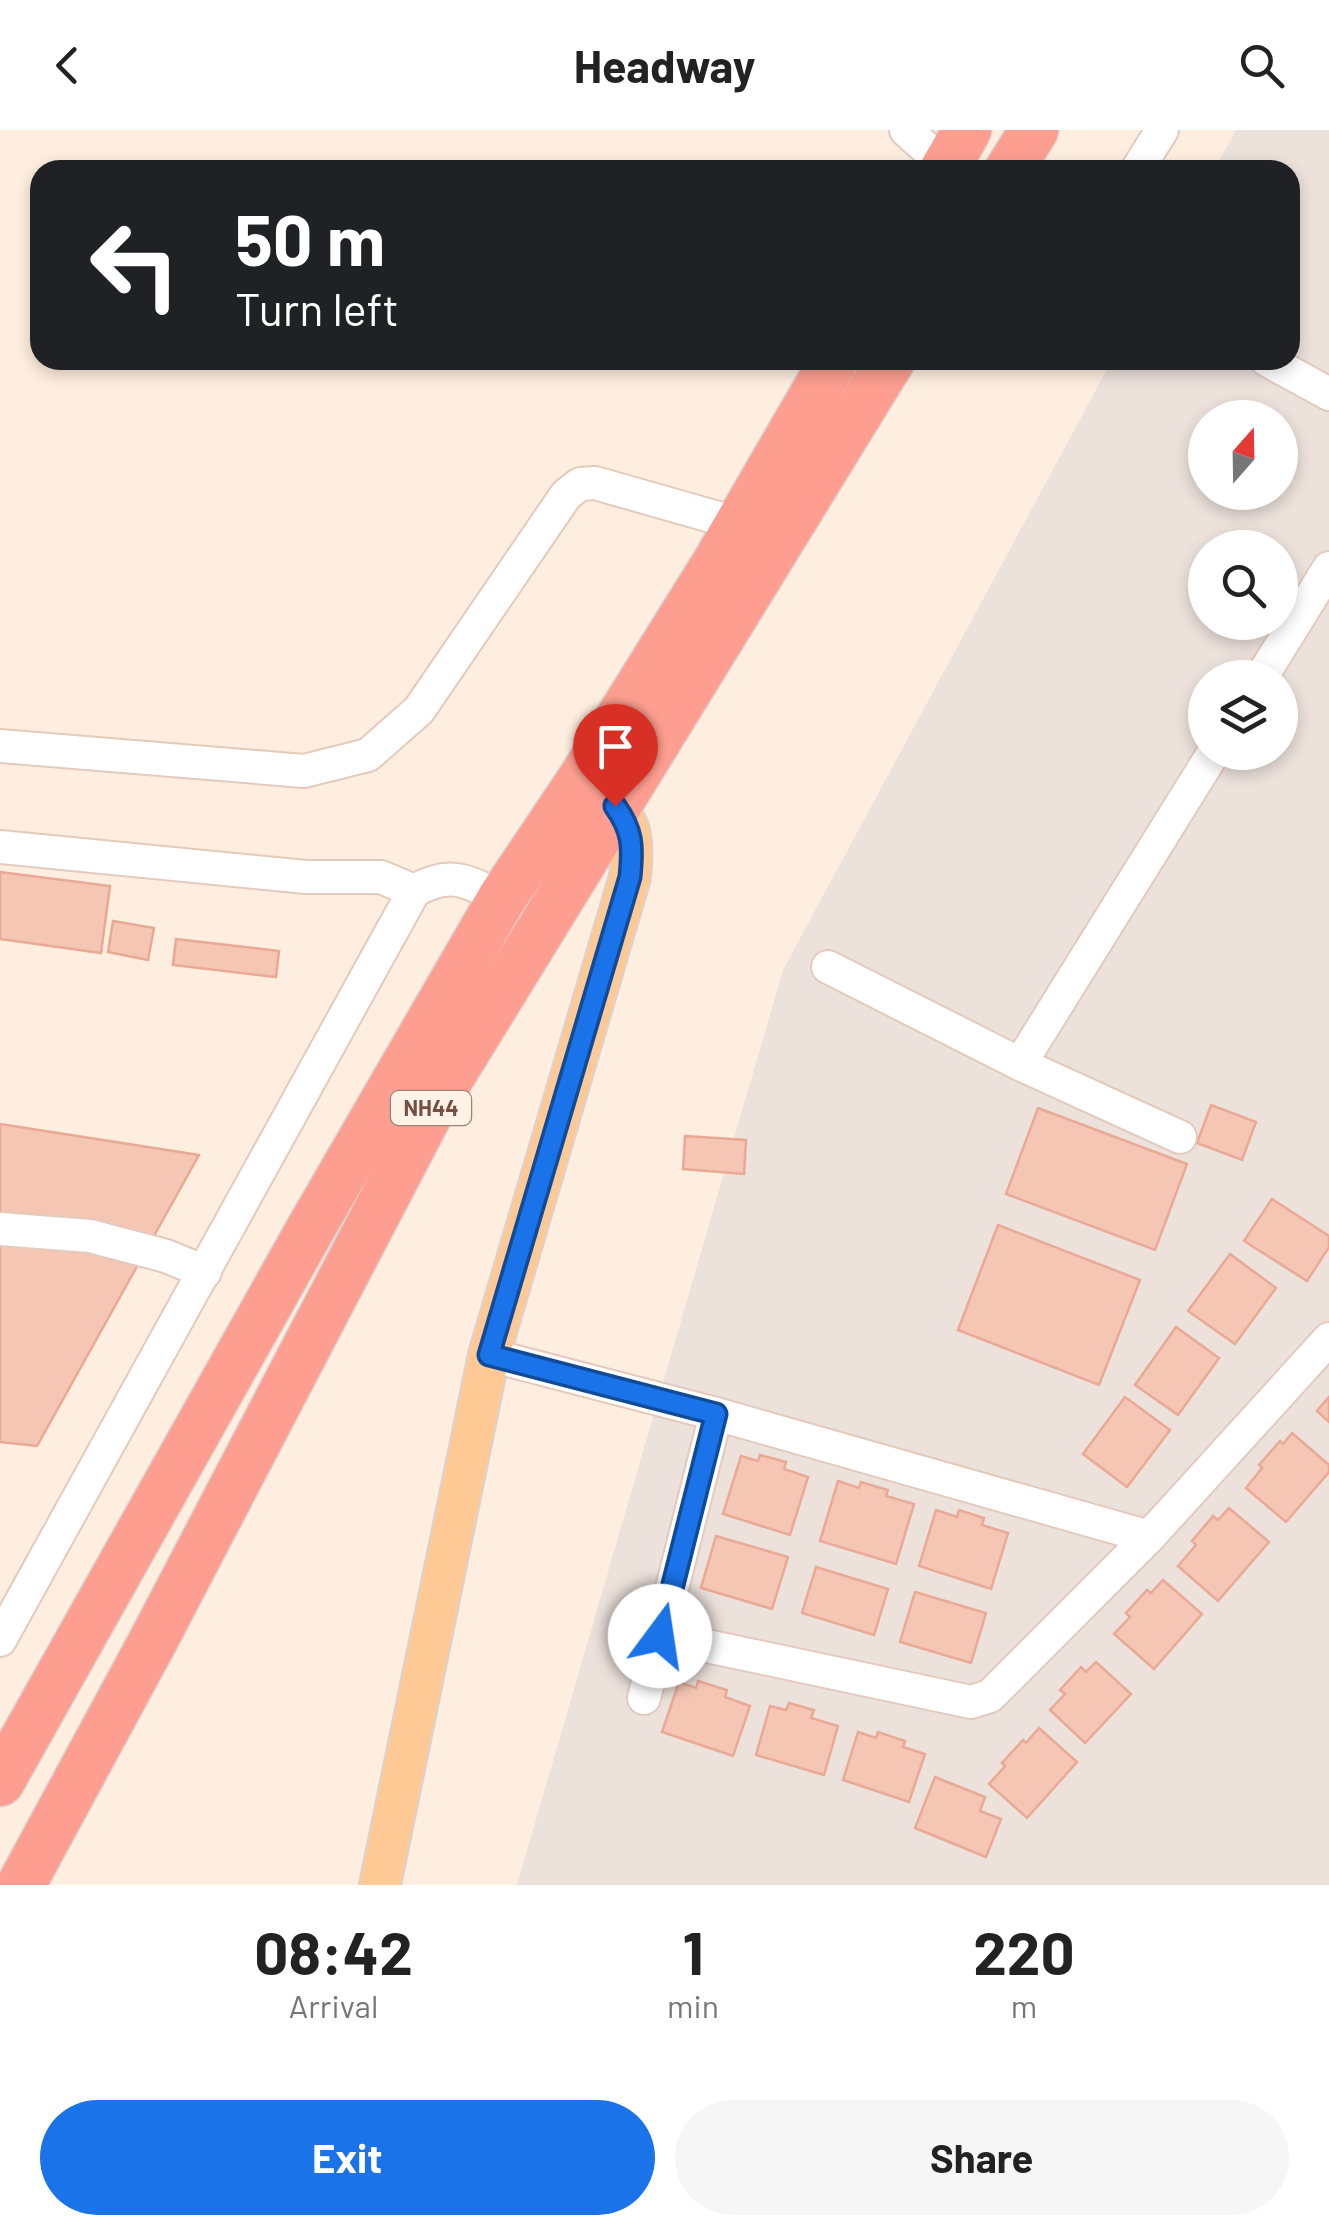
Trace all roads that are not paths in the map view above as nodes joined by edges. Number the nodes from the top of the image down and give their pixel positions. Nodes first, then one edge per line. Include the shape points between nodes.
1 (906, 130) edge
2 (1034, 130) edge
3 (1162, 130) edge
4 (952, 155) edge
5 (1015, 160) edge
6 (1143, 160) edge
7 (828, 370) edge
8 (885, 370) edge
9 (1286, 370) edge
10 (1329, 394) edge
11 (739, 524) junction
12 (1329, 568) edge
13 (1271, 660) edge
14 (0, 746) edge
15 (1203, 770) edge
16 (597, 794) junction
17 (0, 848) edge
18 (414, 891) junction
19 (502, 898) junction
20 (828, 967) dead end
21 (1020, 1064) junction
22 (1180, 1137) dead end
23 (0, 1229) edge
24 (204, 1272) junction
25 (1329, 1339) edge
26 (489, 1355) junction
27 (716, 1414) junction
28 (1149, 1536) junction
29 (660, 1636) junction
30 (0, 1640) edge
31 (644, 1698) dead end
32 (0, 1782) edge
33 (21, 1885) edge
34 (380, 1885) edge

1 - 4 street
2 - 5 highway
3 - 6 street
7 - 11 highway, NH44
8 - 16 highway, NH44
9 - 10 street
11 - 14 street via 580,484 419,710 368,755 304,771
11 - 16 highway, NH44
12 - 13 street
15 - 21 street
16 - 19 highway, NH44
16 - 26 main road via 625,820 633,846 630,877
16 - 33 highway, NH44
17 - 18 street via 381,878
18 - 19 street via 448,878
18 - 24 street
19 - 32 highway, NH44
20 - 21 street
21 - 22 street
23 - 24 street via 90,1236
24 - 30 street
25 - 28 street
26 - 27 street
26 - 34 main road
27 - 28 street
27 - 29 street
28 - 29 street via 981,1701
29 - 31 street

